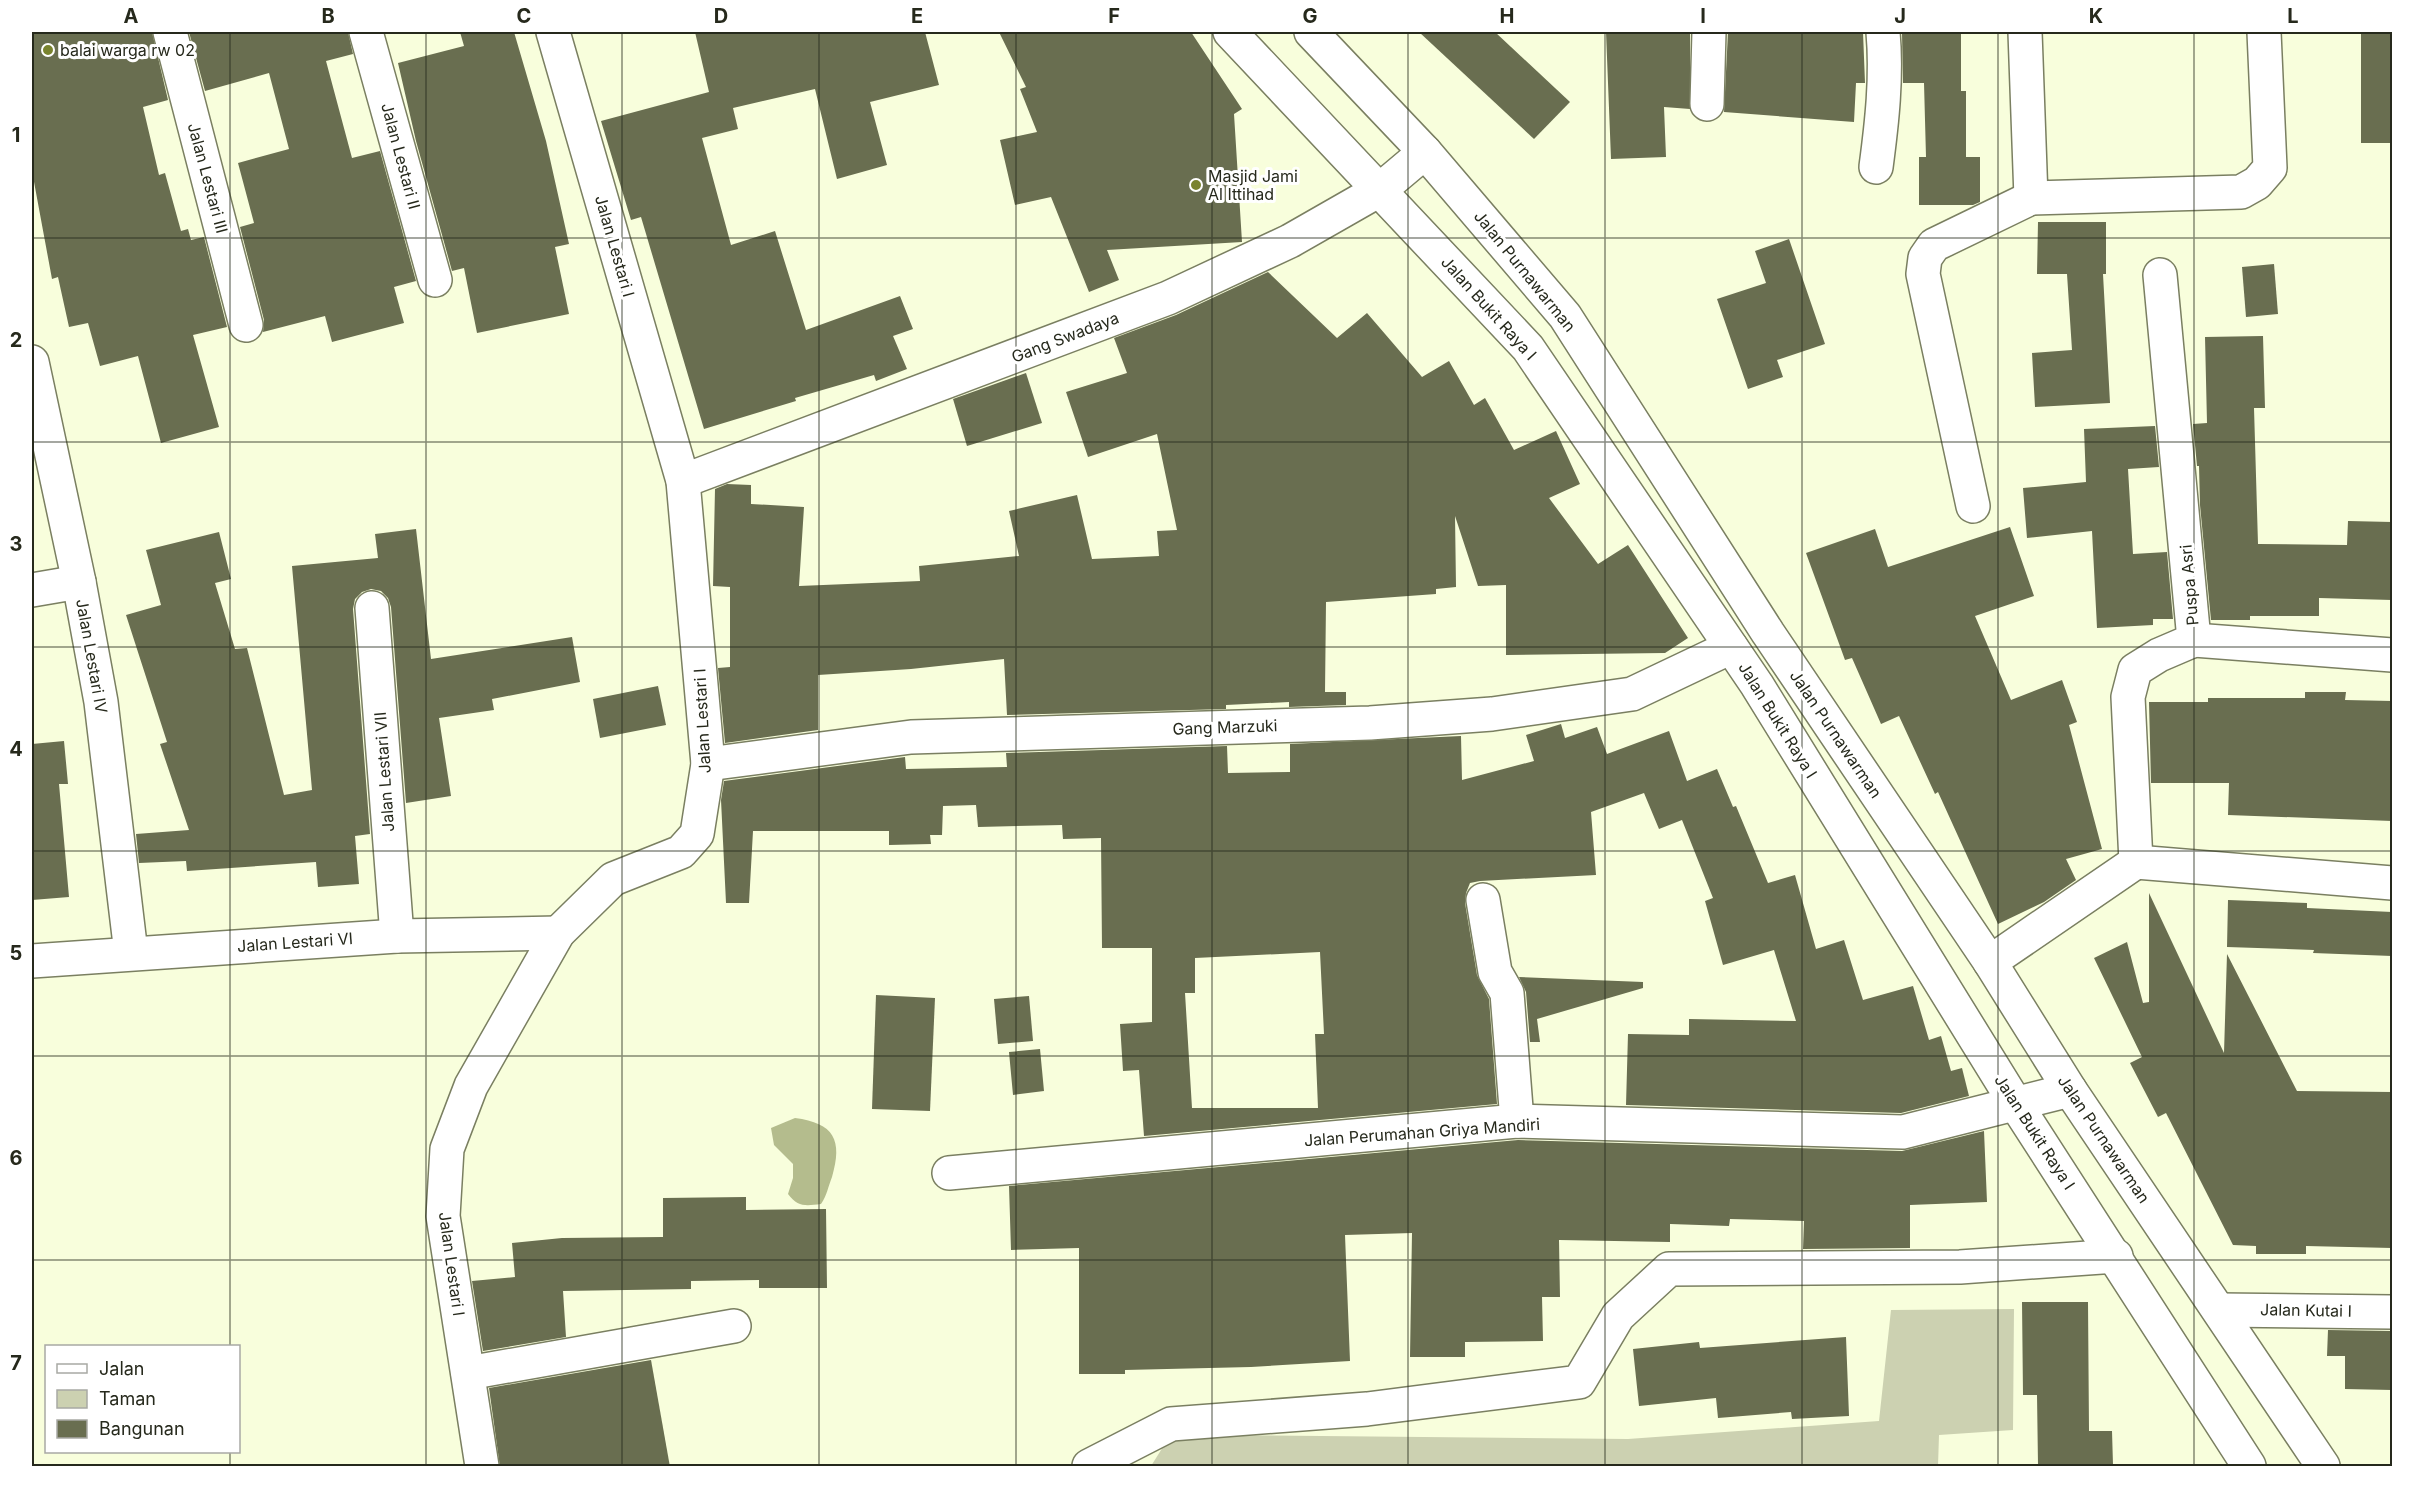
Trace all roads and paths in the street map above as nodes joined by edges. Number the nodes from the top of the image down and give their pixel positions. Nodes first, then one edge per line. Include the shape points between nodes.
1 (170, 32) edge
2 (366, 32) edge
3 (553, 32) edge
4 (1230, 32) edge
5 (1311, 32) edge
6 (1709, 32) edge
7 (1883, 32) edge
8 (2025, 32) edge
9 (2264, 32) edge
10 (1707, 104) dead end
11 (1876, 167) dead end
12 (1404, 170) junction
13 (2031, 198) junction
14 (2160, 275) dead end
15 (435, 280) dead end
16 (246, 325) dead end
17 (32, 362) edge
18 (683, 481) junction
19 (1973, 506) dead end
20 (79, 582) junction
21 (32, 590) edge
22 (372, 608) dead end
23 (2194, 640) junction
24 (1731, 646) junction
25 (2392, 655) edge
26 (1773, 675) junction
27 (708, 764) junction
28 (2136, 862) junction
29 (2392, 883) edge
30 (1483, 900) dead end
31 (558, 933) junction
32 (397, 936) junction
33 (131, 953) junction
34 (32, 960) edge
35 (1990, 962) junction
36 (2040, 1099) junction
37 (1517, 1121) junction
38 (949, 1173) dead end
39 (2116, 1256) junction
40 (2219, 1310) junction
41 (2392, 1312) edge
42 (734, 1326) dead end
43 (468, 1373) junction
44 (482, 1467) edge
45 (1089, 1467) edge
46 (2249, 1467) edge
47 (2323, 1467) edge

1 - 16 street, Jalan Lestari III
2 - 15 street, Jalan Lestari II
3 - 18 street, Jalan Lestari I
4 - 12 street, Jalan Bukit Raya I
5 - 12 street, Jalan Purnawarman
6 - 10 street
7 - 11 street via 1886,64
8 - 13 street
9 - 13 street via 2270,168 2257,183 2241,192
12 - 18 street, Gang Swadaya via 1290,241 1168,298
12 - 24 street, Jalan Bukit Raya I
12 - 26 street, Jalan Purnawarman via 1565,316
13 - 19 street via 1934,245 1925,258 1923,274
14 - 23 street, Puspa Asri
17 - 20 street, Jalan Lestari IV
18 - 27 street, Jalan Lestari I
20 - 21 street
20 - 33 street, Jalan Lestari IV via 101,702
22 - 32 street, Jalan Lestari VII
23 - 25 street
23 - 28 street, Puspa Asri via 2135,670 2128,697
24 - 26 street, Jalan Bukit Raya I
24 - 27 street, Gang Marzuki via 1632,694 1492,714 1370,723 911,737
26 - 35 street, Jalan Purnawarman
26 - 36 street, Jalan Bukit Raya I
27 - 31 street, Jalan Lestari I via 698,834 681,852 613,879
28 - 29 street
28 - 35 street
30 - 37 street via 1495,972 1507,993
31 - 32 street, Jalan Lestari VI
31 - 43 street, Jalan Lestari I via 471,1086 447,1149 443,1216
32 - 33 street, Jalan Lestari VI
33 - 34 street, Jalan Lestari VI
35 - 36 street, Jalan Purnawarman
36 - 37 street, Jalan Perumahan Griya Mandiri via 1903,1132
36 - 39 street, Jalan Bukit Raya I
36 - 40 street, Jalan Purnawarman
37 - 38 street, Jalan Perumahan Griya Mandiri
39 - 45 street via 1960,1267 1669,1269 1617,1316 1579,1382 1367,1409 1171,1424
39 - 46 street, Jalan Bukit Raya I
40 - 41 street, Jalan Kutai I
40 - 47 street, Jalan Purnawarman
42 - 43 street
43 - 44 street, Jalan Lestari I

